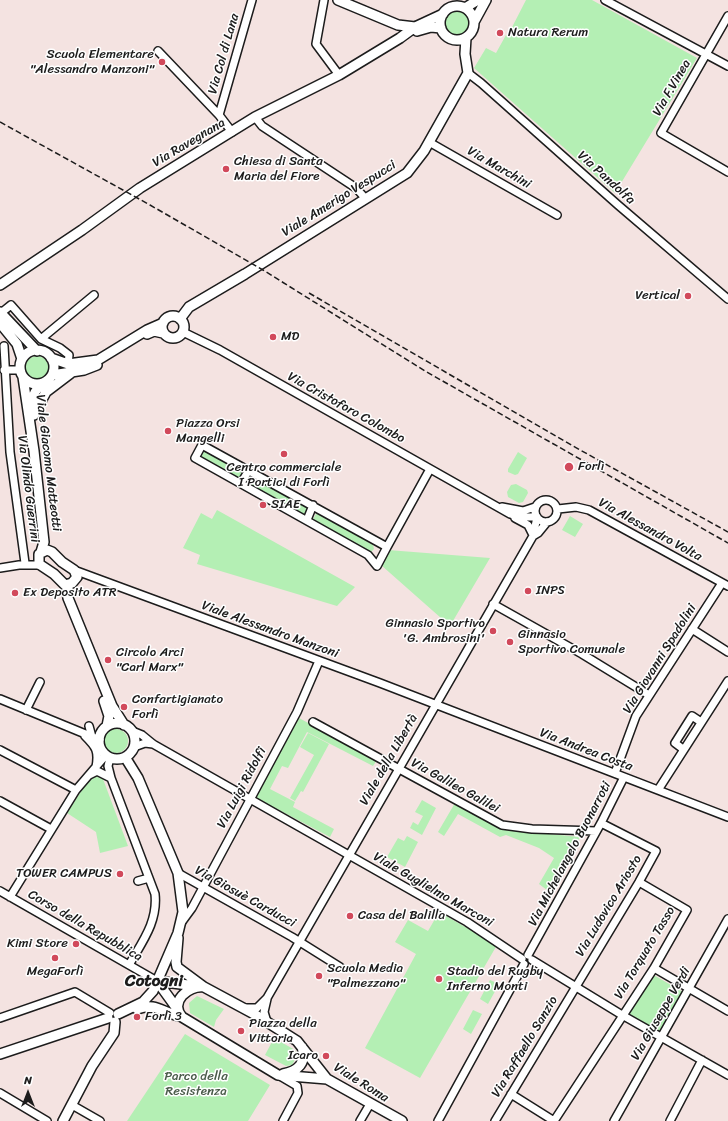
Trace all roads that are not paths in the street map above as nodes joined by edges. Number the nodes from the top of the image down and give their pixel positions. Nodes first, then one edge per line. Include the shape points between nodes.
1 (252, 0) edge
2 (324, 0) edge
3 (338, 0) edge
4 (478, 0) edge
5 (486, 0) edge
6 (605, 0) edge
7 (464, 8) junction
8 (443, 14) junction
9 (728, 16) edge
10 (381, 19) junction
11 (474, 22) junction
12 (414, 27) junction
13 (441, 28) junction
14 (400, 38) junction
15 (466, 38) junction
16 (158, 51) dead end
17 (705, 55) junction
18 (728, 66) edge
19 (468, 73) junction
20 (339, 75) junction
21 (219, 115) junction
22 (255, 117) junction
23 (232, 132) junction
24 (429, 142) junction
25 (728, 172) edge
26 (365, 198) junction
27 (557, 215) dead end
28 (0, 285) edge
29 (94, 295) dead end
30 (728, 299) edge
31 (1, 312) edge
32 (180, 319) junction
33 (0, 323) edge
34 (163, 323) junction
35 (183, 332) junction
36 (163, 333) junction
37 (41, 339) junction
38 (4, 346) dead end
39 (37, 351) junction
40 (51, 358) junction
41 (22, 359) junction
42 (71, 368) junction
43 (4, 370) junction
44 (22, 374) junction
45 (49, 379) junction
46 (34, 410) junction
47 (430, 469) junction
48 (248, 470) junction
49 (241, 483) junction
50 (313, 505) junction
51 (497, 505) junction
52 (535, 507) junction
53 (558, 509) junction
54 (510, 514) junction
55 (537, 518) junction
56 (307, 520) junction
57 (547, 522) junction
58 (533, 536) junction
59 (387, 547) junction
60 (42, 556) junction
61 (22, 564) junction
62 (0, 568) edge
63 (76, 574) junction
64 (65, 584) junction
65 (725, 585) edge
66 (493, 604) junction
67 (692, 629) junction
68 (728, 652) edge
69 (319, 661) junction
70 (728, 681) edge
71 (40, 682) dead end
72 (649, 695) junction
73 (0, 700) edge
74 (434, 705) junction
75 (26, 710) junction
76 (313, 722) dead end
77 (701, 722) junction
78 (89, 726) dead end
79 (108, 726) junction
80 (128, 728) junction
81 (82, 733) junction
82 (96, 739) junction
83 (153, 744) junction
84 (134, 748) junction
85 (683, 749) junction
86 (0, 750) edge
87 (108, 756) junction
88 (125, 758) junction
89 (96, 768) junction
90 (398, 768) junction
91 (615, 773) junction
92 (89, 775) junction
93 (624, 777) junction
94 (111, 778) junction
95 (138, 778) junction
96 (76, 790) junction
97 (658, 790) junction
98 (249, 799) junction
99 (0, 801) edge
100 (728, 817) edge
101 (601, 823) junction
102 (51, 829) junction
103 (596, 831) junction
104 (348, 856) junction
105 (178, 873) junction
106 (149, 878) junction
107 (138, 881) dead end
108 (639, 882) junction
109 (203, 887) junction
110 (0, 891) edge
111 (10, 897) junction
112 (728, 919) edge
113 (181, 923) junction
114 (178, 933) junction
115 (299, 942) junction
116 (527, 959) junction
117 (129, 965) junction
118 (340, 968) dead end
119 (654, 968) junction
120 (157, 981) junction
121 (575, 986) junction
122 (200, 987) junction
123 (690, 989) junction
124 (267, 998) junction
125 (243, 1008) junction
126 (728, 1011) edge
127 (179, 1013) junction
128 (622, 1015) junction
129 (114, 1017) junction
130 (0, 1018) edge
131 (267, 1022) junction
132 (661, 1036) junction
133 (302, 1046) junction
134 (0, 1054) edge
135 (702, 1060) junction
136 (278, 1075) junction
137 (728, 1075) edge
138 (327, 1079) junction
139 (0, 1093) edge
140 (511, 1094) junction
141 (370, 1104) junction
142 (72, 1105) junction
143 (398, 1120) edge
144 (47, 1121) edge
145 (63, 1121) edge
146 (100, 1121) edge
147 (283, 1121) edge
148 (360, 1121) edge
149 (438, 1121) edge
150 (495, 1121) edge
151 (554, 1121) edge
152 (614, 1121) edge
153 (670, 1121) edge

1 - 21 street, Via Col di Lana
2 - 20 street via 316,44
3 - 10 main road
4 - 7 main road
5 - 11 main road
6 - 17 street
7 - 8 main road via 453,7
7 - 11 main road via 471,14
8 - 12 main road, Via Ravegnana
8 - 13 main road
9 - 17 street, Via F.Vinea
10 - 12 main road
10 - 14 main road via 394,29
11 - 15 main road via 472,31
12 - 14 main road, Via Ravegnana
13 - 14 main road, Via Ravegnana via 431,27
13 - 15 main road via 445,35 452,39
14 - 20 main road, Via Ravegnana
15 - 19 main road
16 - 21 street
17 - 18 street
17 - 25 street, Via F.Vinea via 661,133
19 - 24 main road, Viale Amerigo Vespucci
19 - 30 street, Via Pandolfa
20 - 22 main road, Via Ravegnana
21 - 23 street
22 - 23 main road, Via Ravegnana
22 - 26 street via 262,126 356,188
23 - 28 main road, Via Ravegnana via 140,188
24 - 26 main road, Viale Amerigo Vespucci via 407,173
24 - 27 street, Via Marchini
26 - 32 main road, Viale Amerigo Vespucci via 189,307
29 - 37 street
31 - 37 street via 11,305
31 - 39 main road
32 - 34 main road via 169,317
32 - 35 main road
33 - 41 main road via 17,344
34 - 36 main road
34 - 42 main road via 141,333 98,360
35 - 36 main road via 172,338
35 - 47 street, Via Cristoforo Colombo via 220,350
36 - 42 main road via 148,333 99,365 84,370
37 - 42 street via 69,354
38 - 43 street, Via Olindo Guerrini
39 - 40 main road
39 - 41 main road via 27,354
40 - 42 main road
40 - 45 main road via 54,365
41 - 44 main road
42 - 45 main road
42 - 46 main road via 46,392
43 - 44 street
43 - 61 street, Via Olindo Guerrini
44 - 45 main road via 34,384
44 - 60 main road, Viale Giacomo Matteotti via 34,451 44,542
45 - 46 main road, Viale Giacomo Matteotti via 37,387 33,394
46 - 60 main road, Viale Giacomo Matteotti
47 - 51 street, Via Cristoforo Colombo
47 - 59 street
48 - 49 street
48 - 49 street via 202,445 195,458
48 - 50 street
49 - 56 street
50 - 56 street
50 - 59 street
51 - 52 street via 523,511
51 - 54 street
52 - 53 street via 540,501 547,499 554,502
52 - 55 street
53 - 57 street via 554,519
53 - 65 street, Via Alessandro Volta via 576,507 589,510
54 - 55 street
54 - 58 street via 528,525
55 - 57 street
55 - 58 street, Viale della Libertà
56 - 59 street via 368,555 377,566
57 - 58 street, Viale della Libertà
58 - 66 street, Viale della Libertà
60 - 61 street
60 - 63 main road via 62,562
60 - 64 main road via 54,574
61 - 62 street
63 - 64 main road
63 - 69 street, Viale Alessandro Manzoni via 96,578
64 - 79 main road via 64,600 107,708
64 - 80 main road via 68,598 112,706
65 - 67 street, Via Giovanni Spadolini
66 - 72 street
66 - 74 street, Viale della Libertà
67 - 68 street
67 - 72 street, Via Giovanni Spadolini
69 - 74 street, Viale Alessandro Manzoni
69 - 98 street, Via Luigi Ridolfi via 297,712
70 - 77 street
71 - 75 street
72 - 91 street, Via Giovanni Spadolini via 636,716
73 - 75 street
74 - 90 street, Viale della Libertà
74 - 91 street, Via Andrea Costa
75 - 81 street
76 - 90 street, Via Galileo Galilei
77 - 85 street
77 - 85 street via 692,716 675,743
78 - 82 street
79 - 80 main road via 116,723
79 - 82 main road
80 - 83 street, Viale Guglielmo Marconi
80 - 84 main road via 135,738
81 - 82 street
81 - 89 street via 97,750
82 - 87 main road
83 - 84 street via 145,743
83 - 98 street, Viale Guglielmo Marconi
84 - 88 main road
84 - 95 main road via 133,758
85 - 97 street
86 - 96 street
87 - 88 main road
87 - 89 street
87 - 94 street
88 - 95 main road
89 - 92 street
90 - 103 street, Via Galileo Galilei via 502,825 532,829
90 - 104 street, Viale della Libertà
91 - 93 street, Via Andrea Costa
92 - 94 street via 97,771
92 - 96 street
93 - 97 street, Via Andrea Costa
93 - 101 street, Via Michelangelo Buonarroti
94 - 106 street
95 - 105 main road
96 - 102 street
97 - 100 street, Via Andrea Costa
98 - 104 street, Viale Guglielmo Marconi
98 - 109 street, Via Luigi Ridolfi
99 - 102 street
101 - 103 street, Via Michelangelo Buonarroti
101 - 108 street, Via Ludovico Ariosto via 656,850
102 - 111 street
103 - 116 street, Via Michelangelo Buonarroti
104 - 115 street, Viale della Libertà
104 - 116 street, Viale Guglielmo Marconi via 467,922
105 - 109 street, Via Giosuè Carducci
105 - 113 main road via 182,897
106 - 107 street
106 - 117 street via 155,894 155,918
108 - 119 street, Via Torquato Tasso via 687,910
108 - 121 street, Via Ludovico Ariosto
109 - 113 street, Via Luigi Ridolfi
109 - 115 street, Via Giosuè Carducci
110 - 111 street, Corso della Repubblica
111 - 117 street, Corso della Repubblica
112 - 123 street, Via Giuseppe Verdi
113 - 114 main road
114 - 120 main road
114 - 122 main road via 177,968
115 - 118 street, Via Giosuè Carducci
115 - 124 street, Viale della Libertà
116 - 121 street, Viale Guglielmo Marconi
116 - 149 street, Via Michelangelo Buonarroti
117 - 120 street, Corso della Repubblica
119 - 123 street
119 - 128 street, Via Torquato Tasso
120 - 122 main road
120 - 127 main road
120 - 129 main road via 143,1002
121 - 128 street, Viale Guglielmo Marconi
121 - 140 street, Via Raffaello Sanzio
122 - 125 main road, Viale Roma
122 - 127 main road via 183,993
123 - 126 street
123 - 132 street, Via Giuseppe Verdi
124 - 125 street, Viale della Libertà via 257,1008
124 - 131 street, Viale della Libertà via 264,1012
125 - 131 main road, Viale Roma
127 - 129 main road via 147,1006
127 - 136 main road
128 - 132 street, Viale Guglielmo Marconi
128 - 151 street, Via Torquato Tasso
129 - 130 street via 75,992
129 - 134 main road
129 - 142 main road via 114,1033 96,1058
131 - 133 main road, Viale Roma
132 - 135 street, Viale Guglielmo Marconi
132 - 152 street, Via Giuseppe Verdi
133 - 136 main road via 304,1056 300,1066
133 - 138 main road, Viale Roma
135 - 137 street, Viale Guglielmo Marconi
135 - 153 street
136 - 138 main road
136 - 147 street via 297,1086 298,1093
138 - 141 main road, Viale Roma
139 - 144 street
140 - 150 street, Via Raffaello Sanzio
140 - 151 street
141 - 143 main road, Viale Roma
141 - 148 street
142 - 145 main road
142 - 146 street

